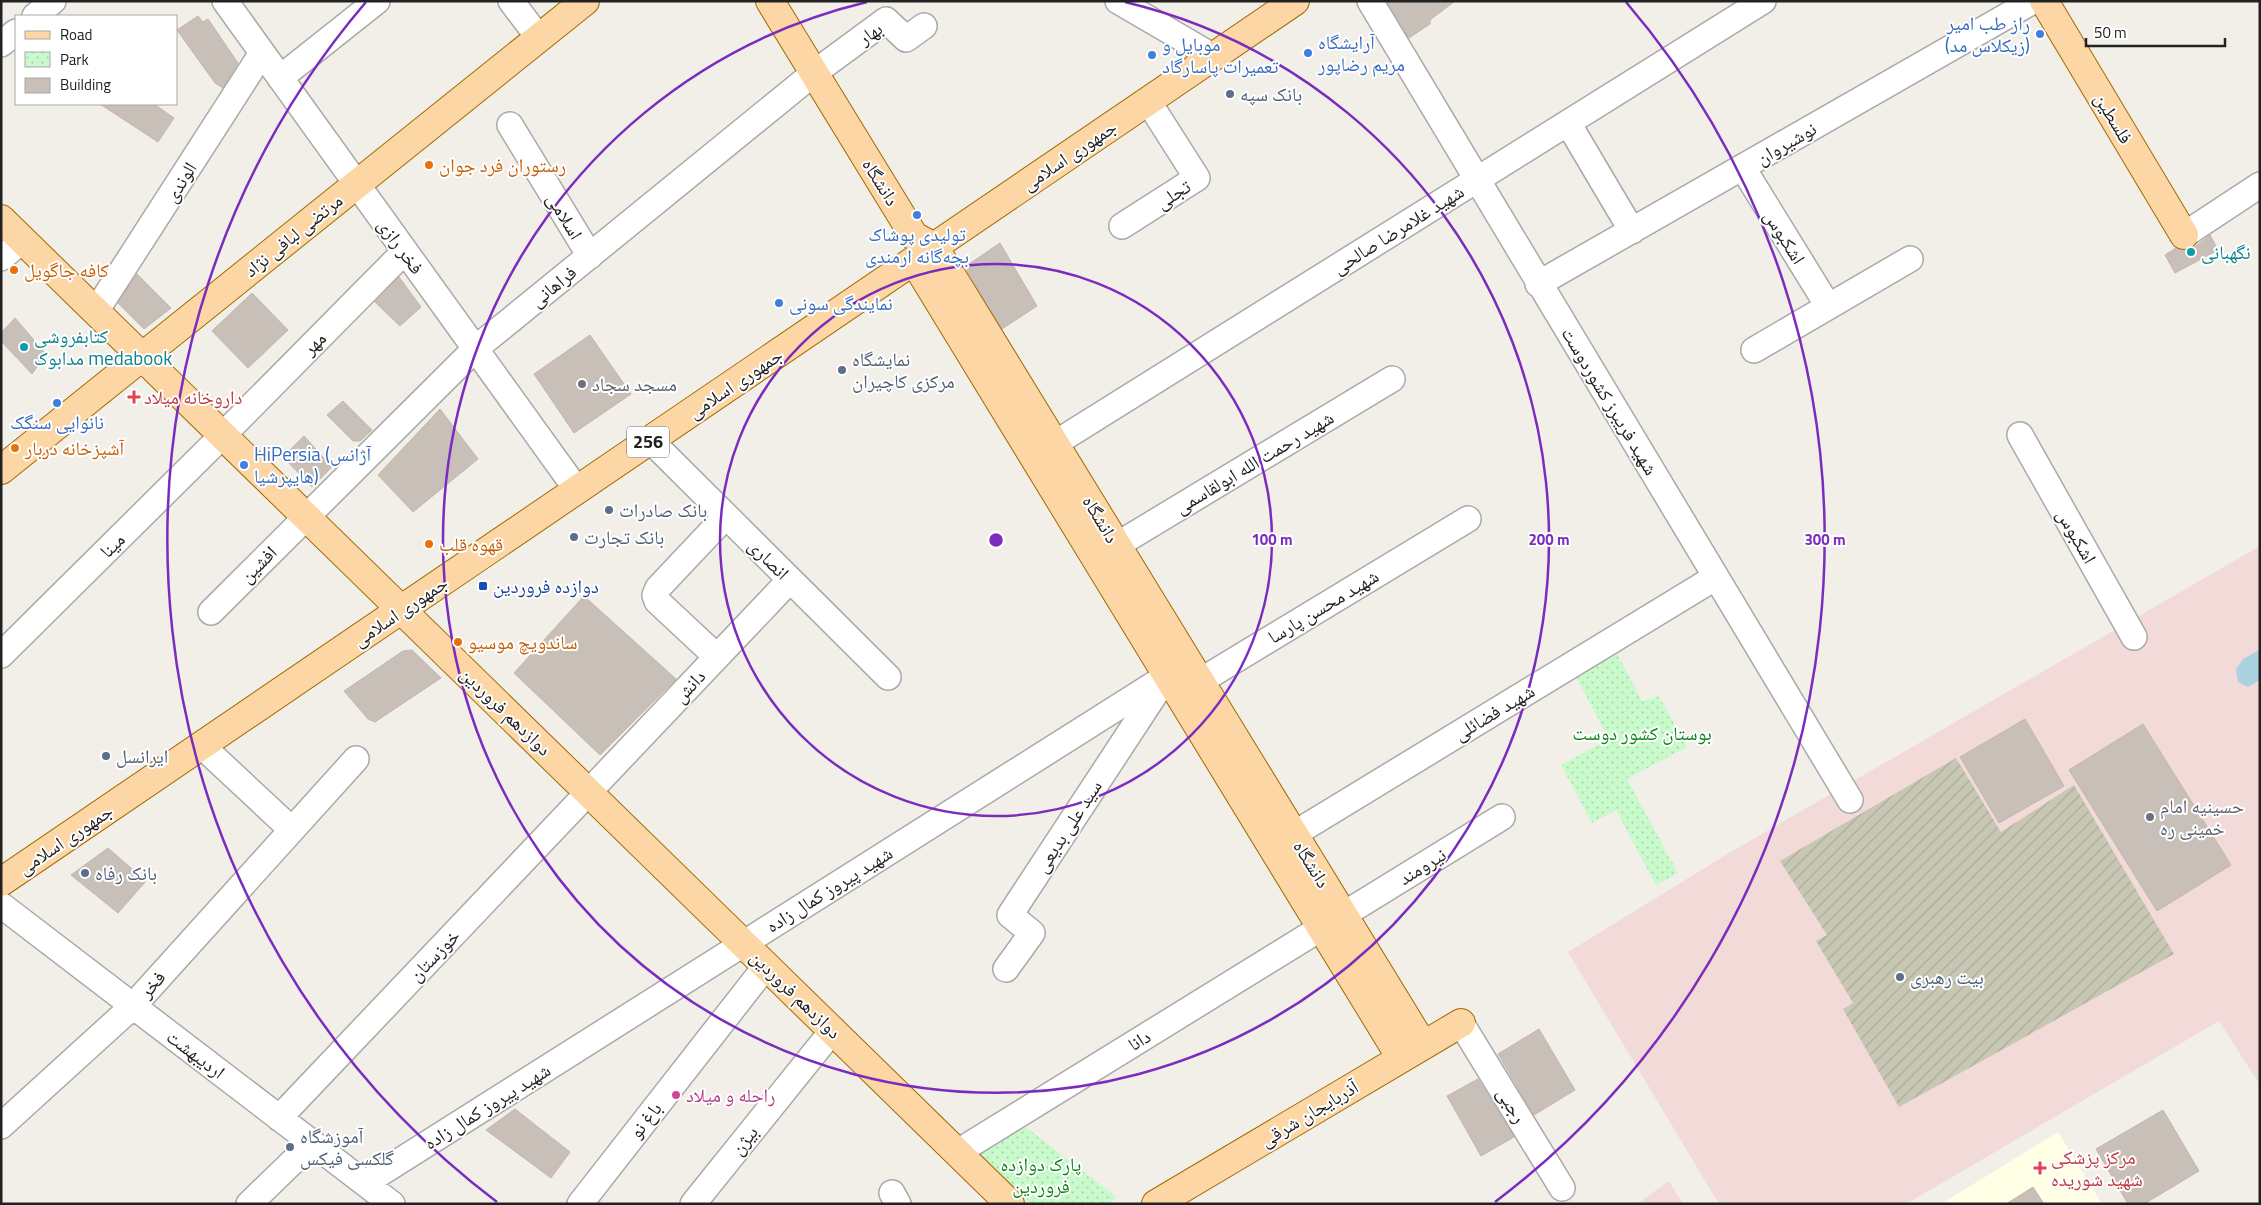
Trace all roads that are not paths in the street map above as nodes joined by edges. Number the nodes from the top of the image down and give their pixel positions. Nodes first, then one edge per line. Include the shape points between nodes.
1 (53, 1) edge
2 (376, 1) edge
3 (511, 1) edge
4 (585, 1) edge
5 (770, 1) edge
6 (1118, 1) edge
7 (1295, 1) edge
8 (1370, 1) edge
9 (1763, 1) edge
10 (2033, 1) edge
11 (2044, 1) edge
12 (235, 5) edge
13 (36, 15) edge
14 (924, 26) dead end
15 (539, 38) junction
16 (262, 53) junction
17 (1214, 56) junction
18 (814, 73) junction
19 (280, 78) junction
20 (1148, 101) junction
21 (1568, 123) junction
22 (510, 125) dead end
23 (1743, 168) junction
24 (1477, 180) junction
25 (357, 184) junction
26 (2260, 185) edge
27 (1, 219) edge
28 (1122, 226) dead end
29 (1632, 231) junction
30 (2184, 235) joint
31 (23, 240) junction
32 (405, 252) junction
33 (924, 254) junction
34 (590, 256) junction
35 (1, 258) edge
36 (1910, 259) dead end
37 (1538, 284) junction
38 (1828, 306) junction
39 (96, 311) junction
40 (475, 349) junction
41 (1754, 350) dead end
42 (142, 356) junction
43 (1392, 380) dead end
44 (2020, 435) dead end
45 (224, 436) junction
46 (650, 440) junction
47 (1044, 450) junction
48 (1, 470) edge
49 (577, 490) junction
50 (306, 516) junction
51 (726, 516) junction
52 (1468, 519) dead end
53 (1107, 554) junction
54 (1716, 577) junction
55 (790, 580) junction
56 (403, 609) junction
57 (211, 612) dead end
58 (2134, 637) dead end
59 (1, 655) edge
60 (717, 657) junction
61 (888, 677) dead end
62 (1184, 679) junction
63 (202, 746) junction
64 (356, 759) dead end
65 (589, 792) junction
66 (1850, 800) dead end
67 (1502, 817) dead end
68 (292, 830) junction
69 (1283, 841) junction
70 (1, 882) edge
71 (1, 905) edge
72 (1332, 921) junction
73 (743, 943) junction
74 (766, 966) junction
75 (1006, 969) dead end
76 (132, 1006) junction
77 (1461, 1023) joint
78 (832, 1030) junction
79 (1412, 1052) junction
80 (279, 1118) junction
81 (1, 1126) edge
82 (312, 1143) junction
83 (958, 1152) junction
84 (365, 1183) junction
85 (1562, 1188) dead end
86 (249, 1204) edge
87 (392, 1204) edge
88 (580, 1204) edge
89 (692, 1204) edge
90 (1010, 1204) edge
91 (1156, 1204) edge

1 - 13 street
2 - 19 street
3 - 15 street
4 - 15 main road, مرتضی لبافی نژاد
5 - 18 main road, دانشگاه
6 - 17 street
7 - 17 main road, جمهوری اسلامی / 256
8 - 24 street, شهید فریبرز کشوردوست
9 - 21 street, شهید غلامرضا صالحی
10 - 23 street, نوشیروان
11 - 30 main road, فلسطین
12 - 16 street, فخر رازی
14 - 18 street, بهار via 906,39 886,20
15 - 25 main road, مرتضی لبافی نژاد
16 - 19 street, فخر رازی
16 - 39 street, الوندی
17 - 20 main road, جمهوری اسلامی / 256
18 - 33 main road, دانشگاه
18 - 34 street, فراهانی
19 - 25 street, فخر رازی
20 - 28 street, تجلی via 1197,178
20 - 33 main road, جمهوری اسلامی / 256
21 - 24 street, شهید غلامرضا صالحی
21 - 29 street
22 - 34 street, اسلامی
23 - 29 street, نوشیروان
23 - 38 street, اشکبوس
24 - 37 street, شهید فریبرز کشوردوست
24 - 47 street, شهید غلامرضا صالحی
25 - 32 street, فخر رازی
25 - 42 main road, مرتضی لبافی نژاد
26 - 30 street
27 - 31 main road, دوازدهم فروردین
29 - 37 street, نوشیروان
31 - 35 street
31 - 39 main road, دوازدهم فروردین
32 - 40 street, فخر رازی
32 - 45 street, مهر
33 - 46 main road, جمهوری اسلامی / 256
33 - 47 main road, دانشگاه
34 - 40 street, فراهانی
36 - 38 street
37 - 54 street, شهید فریبرز کشوردوست
38 - 41 street
39 - 42 main road, دوازدهم فروردین
40 - 49 street, فخر رازی
40 - 50 street, فراهانی
42 - 45 main road, دوازدهم فروردین
42 - 48 main road, مرتضی لبافی نژاد
43 - 53 street, شهید رحمت الله ابولقاسمی
44 - 58 street, اشکبوس
45 - 50 main road, دوازدهم فروردین
45 - 59 street, مینا
46 - 49 main road, جمهوری اسلامی / 256
46 - 51 street, انصاری
47 - 53 main road, دانشگاه
49 - 56 main road, جمهوری اسلامی / 256
50 - 56 main road, دوازدهم فروردین
50 - 57 street, افشین
51 - 55 street, انصاری
51 - 60 street via 655,595 657,601
52 - 62 street, شهید محسن پارسا
53 - 62 main road, دانشگاه
54 - 66 street, شهید فریبرز کشوردوست
54 - 69 street, شهید فضائلی
55 - 60 street, دانش
55 - 61 street, انصاری
56 - 63 main road, جمهوری اسلامی / 256
56 - 65 main road, دوازدهم فروردین
60 - 65 street, دانش
62 - 69 main road, دانشگاه
62 - 73 street, شهید پیروز کمال زاده
62 - 75 street, سید علی بدیعی via 1010,915 1032,933
63 - 68 street
63 - 70 main road, جمهوری اسلامی / 256
64 - 68 street, فخر
65 - 73 main road, دوازدهم فروردین
65 - 80 street, خوزستان
67 - 72 street, نیرومند
68 - 76 street, فخر
69 - 72 main road, دانشگاه
71 - 76 street, اردیبهشت
72 - 79 main road, دانشگاه
72 - 83 street, دانا
73 - 74 main road, دوازدهم فروردین
73 - 84 street, شهید پیروز کمال زاده
74 - 78 main road, دوازدهم فروردین
74 - 88 street, باغ نو
76 - 80 street, اردیبهشت
76 - 81 street, فخر
77 - 79 main road, آذربایجان شرقی
77 - 85 street, رجبی
78 - 83 main road, دوازدهم فروردین
78 - 89 street, بیژن
79 - 91 main road, آذربایجان شرقی
80 - 82 street, اردیبهشت
82 - 84 street, اردیبهشت
82 - 86 street
83 - 90 main road, دوازدهم فروردین
84 - 87 street, اردیبهشت

